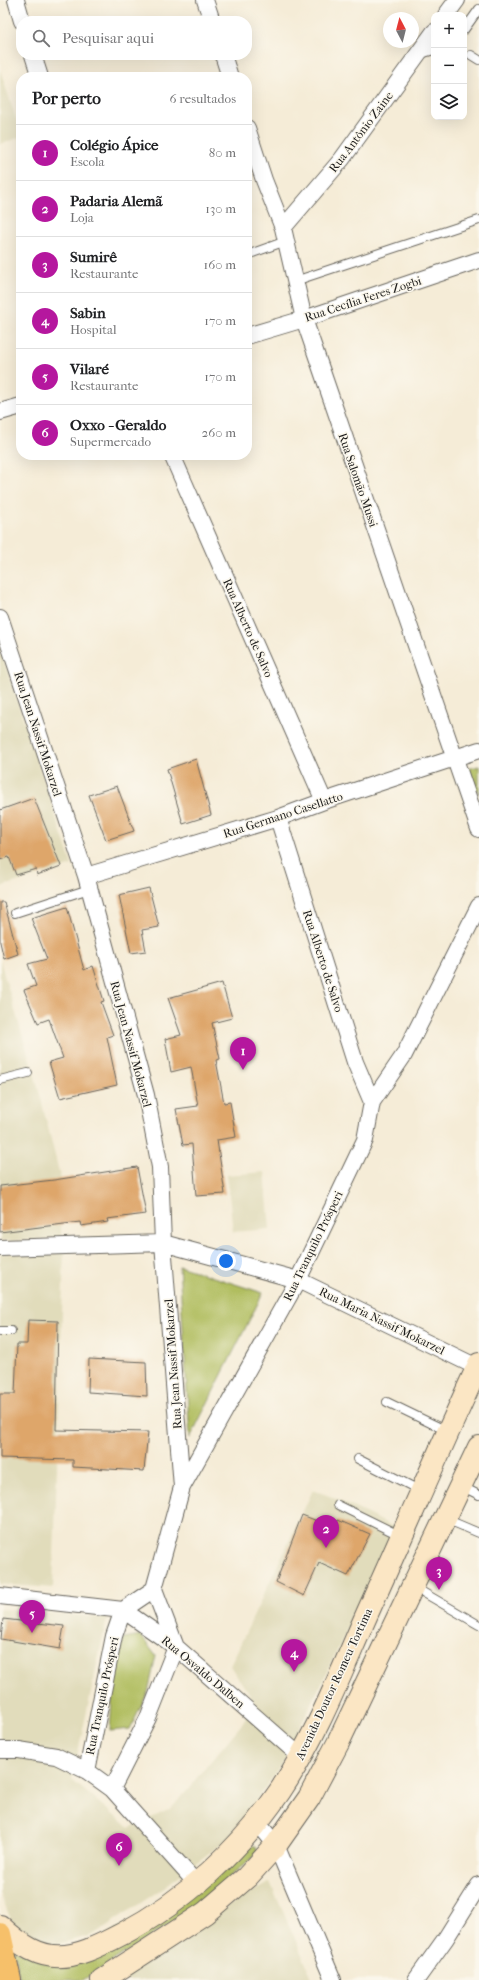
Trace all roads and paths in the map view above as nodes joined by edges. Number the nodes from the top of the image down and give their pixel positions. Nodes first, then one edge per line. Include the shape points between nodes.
1 (16, 0) edge
2 (205, 0) edge
3 (457, 0) edge
4 (479, 9) edge
5 (448, 12) edge
6 (21, 16) edge
7 (210, 16) edge
8 (467, 26) edge
9 (431, 36) edge
10 (431, 51) edge
11 (418, 54) junction
12 (471, 55) dead end
13 (35, 60) edge
14 (225, 60) edge
15 (479, 60) edge
16 (38, 72) edge
17 (228, 72) edge
18 (252, 143) edge
19 (479, 220) edge
20 (285, 235) junction
21 (252, 252) edge
22 (479, 260) edge
23 (295, 281) junction
24 (304, 319) junction
25 (252, 335) edge
26 (16, 407) edge
27 (0, 412) edge
28 (174, 460) edge
29 (0, 617) edge
30 (4, 641) edge
31 (479, 750) edge
32 (454, 759) junction
33 (324, 801) junction
34 (278, 818) junction
35 (479, 830) edge
36 (88, 883) junction
37 (479, 906) edge
38 (15, 913) dead end
39 (28, 1073) dead end
40 (0, 1080) edge
41 (372, 1102) junction
42 (163, 1243) junction
43 (0, 1248) edge
44 (298, 1280) junction
45 (0, 1331) edge
46 (11, 1331) dead end
47 (478, 1366) edge
48 (387, 1402) dead end
49 (448, 1432) junction
50 (479, 1447) edge
51 (358, 1459) dead end
52 (182, 1487) junction
53 (470, 1490) edge
54 (422, 1491) junction
55 (338, 1505) dead end
56 (445, 1518) junction
57 (479, 1533) edge
58 (402, 1536) junction
59 (413, 1586) junction
60 (154, 1590) junction
61 (0, 1596) edge
62 (123, 1610) junction
63 (479, 1625) edge
64 (176, 1647) junction
65 (0, 1750) edge
66 (300, 1756) junction
67 (87, 1771) junction
68 (112, 1789) junction
69 (257, 1822) junction
70 (276, 1845) junction
71 (197, 1884) junction
72 (479, 1885) edge
73 (0, 1926) edge
74 (0, 1934) edge
75 (110, 1977) edge
76 (10, 1980) edge
77 (333, 1980) edge
78 (416, 1980) edge

1 - 6 street
2 - 7 street
3 - 5 street
4 - 8 lane
9 - 11 street, Rua Antônio Zaine
10 - 11 lane
11 - 20 street, Rua Antônio Zaine
12 - 15 lane
13 - 16 street
14 - 17 street
18 - 20 street, Rua Salomão Mussi
19 - 23 lane
20 - 21 lane
20 - 23 street, Rua Salomão Mussi
22 - 24 street, Rua Cecília Feres Zogbi
23 - 24 street, Rua Salomão Mussi
24 - 25 street, Rua Cecília Feres Zogbi
24 - 32 street, Rua Salomão Mussi
26 - 27 street
28 - 33 street, Rua Alberto de Salvo
29 - 30 street, Rua Jean Nassif Mokarzel
30 - 36 street, Rua Jean Nassif Mokarzel
31 - 32 street, Rua Germano Casellatto
32 - 33 street, Rua Germano Casellatto
32 - 35 street, Rua Salomão Mussi
33 - 34 street, Rua Germano Casellatto
34 - 36 street, Rua Germano Casellatto
34 - 41 street, Rua Alberto de Salvo via 355,1062
36 - 38 lane
36 - 42 street, Rua Jean Nassif Mokarzel via 146,1095 160,1167
37 - 41 street, Rua Tranquilo Prósperi via 404,1055
39 - 40 lane
41 - 44 street, Rua Tranquilo Prósperi via 365,1140
42 - 43 street, Rua Maria Nassif Mokarzel
42 - 44 street, Rua Maria Nassif Mokarzel
42 - 52 street, Rua Jean Nassif Mokarzel
44 - 47 street, Rua Maria Nassif Mokarzel
44 - 52 street, Rua Tranquilo Prósperi
45 - 46 lane
47 - 49 main road, Avenida Doutor Romeu Tortima
48 - 49 lane
49 - 54 main road, Avenida Doutor Romeu Tortima
50 - 53 main road
51 - 54 lane
52 - 60 street, Rua Tranquilo Prósperi
53 - 56 main road
54 - 58 main road, Avenida Doutor Romeu Tortima
55 - 58 lane
56 - 57 lane
56 - 59 main road
58 - 66 main road, Avenida Doutor Romeu Tortima
59 - 63 lane
59 - 70 main road via 309,1798
60 - 62 street
60 - 64 street
61 - 62 street, Rua Osvaldo Dalben
62 - 64 street, Rua Osvaldo Dalben
62 - 67 street, Rua Tranquilo Prósperi via 106,1669
64 - 66 street, Rua Osvaldo Dalben
64 - 68 street via 148,1718
65 - 67 street via 19,1750 56,1756
66 - 69 main road, Avenida Doutor Romeu Tortima via 280,1791
67 - 68 street
68 - 71 street
69 - 70 street
69 - 71 main road, Avenida Doutor Romeu Tortima via 232,1851
70 - 75 main road via 248,1877 205,1913
70 - 77 street
71 - 73 main road, Avenida Doutor Romeu Tortima via 127,1932 76,1956 56,1956 33,1951
72 - 78 street
74 - 76 main road

